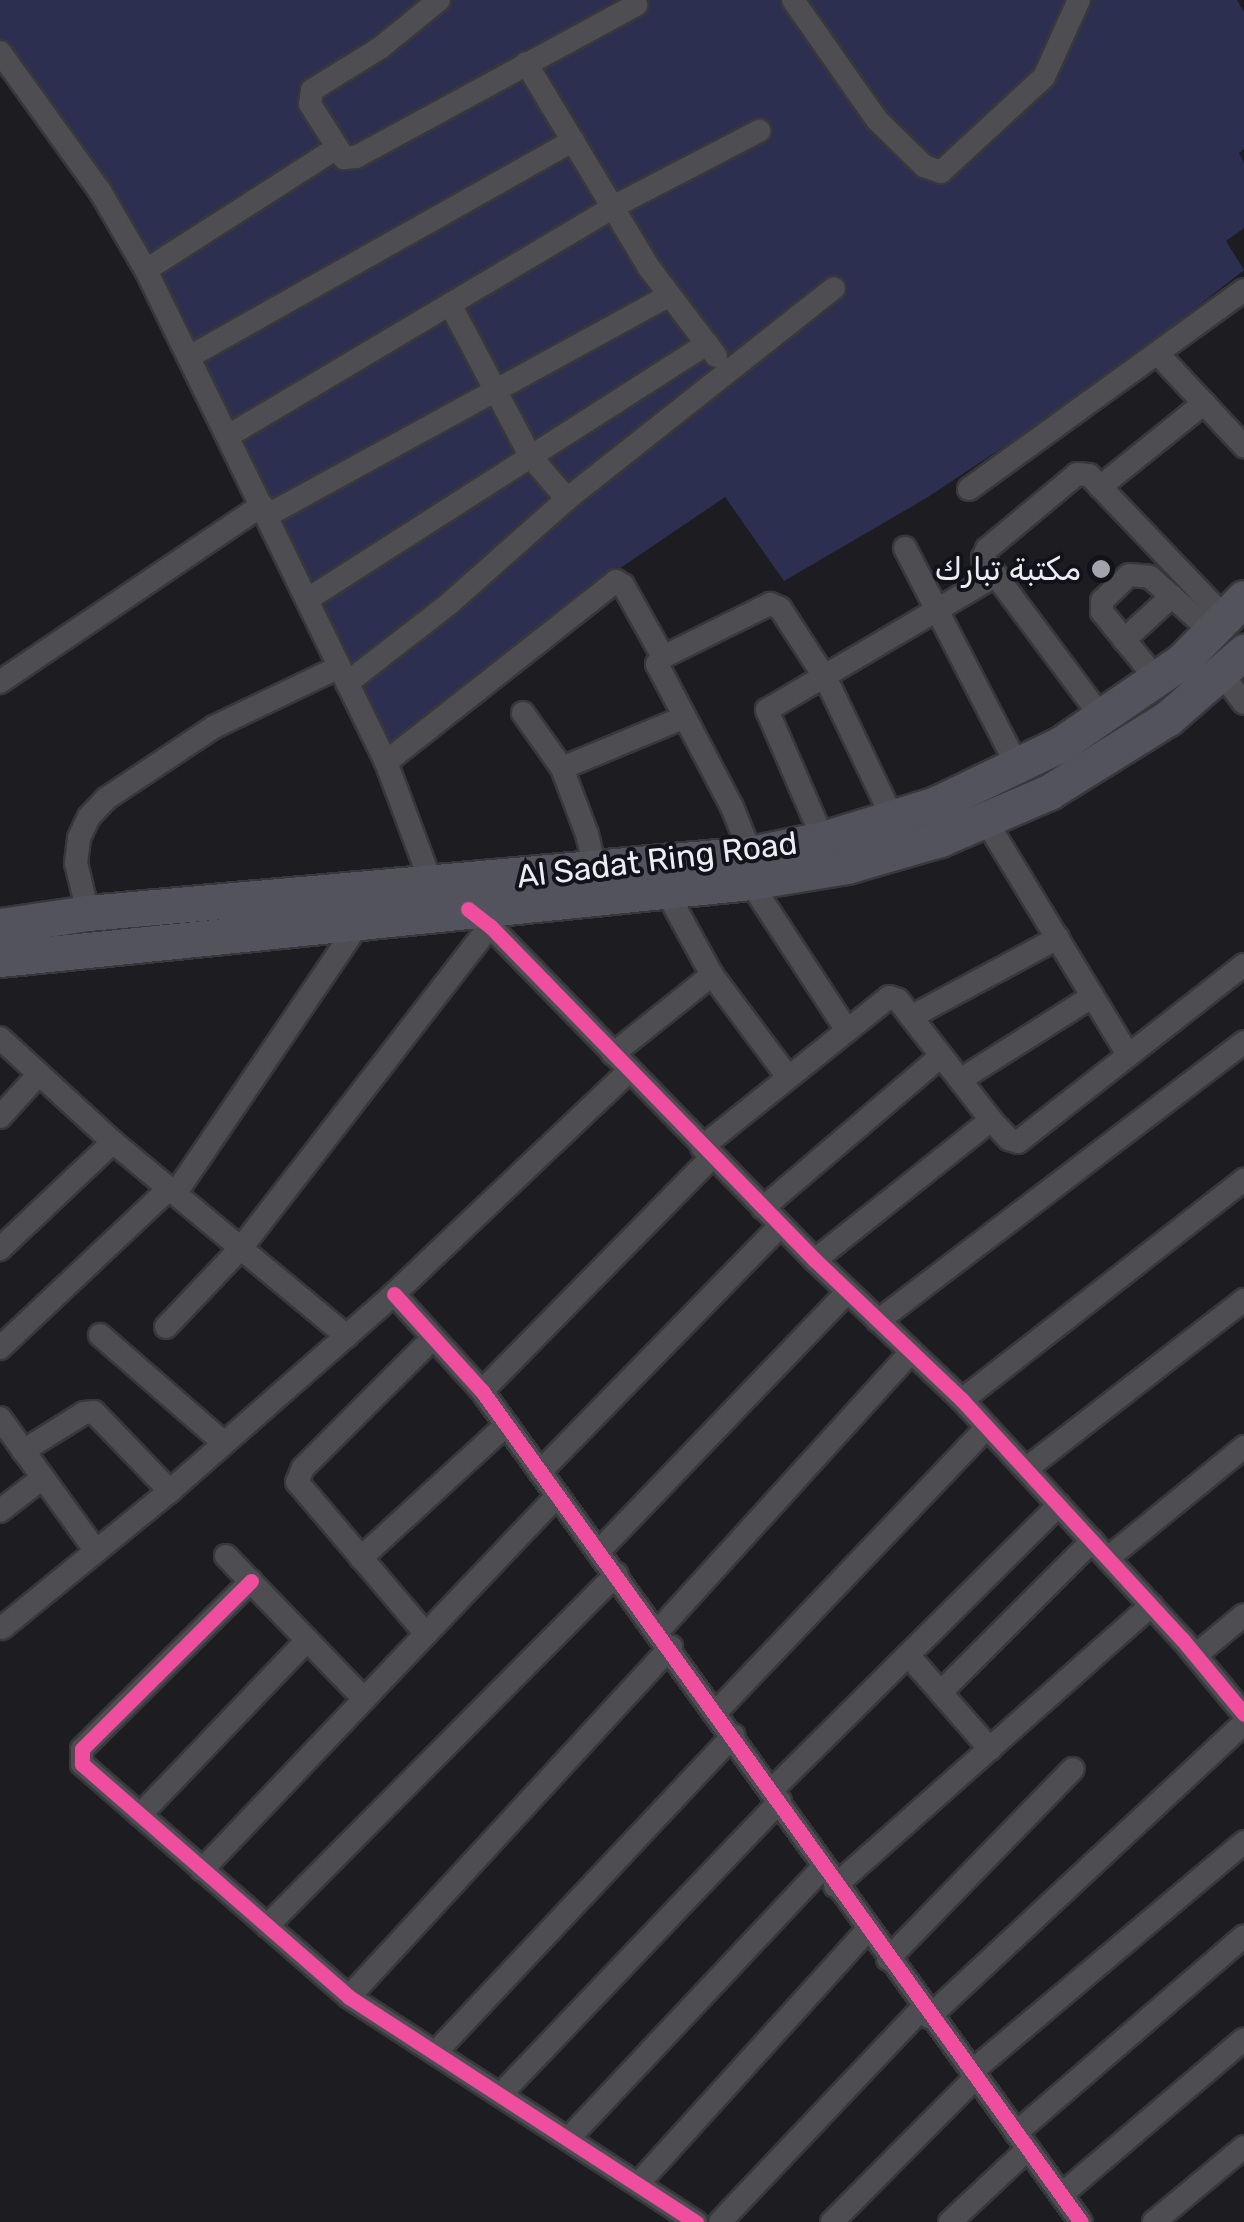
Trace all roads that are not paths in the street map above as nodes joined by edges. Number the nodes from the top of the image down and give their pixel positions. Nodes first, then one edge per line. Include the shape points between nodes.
1 (439, 0) edge
2 (792, 0) edge
3 (1079, 0) edge
4 (636, 5) dead end
5 (0, 52) edge
6 (526, 63) junction
7 (759, 131) dead end
8 (573, 141) junction
9 (335, 149) junction
10 (613, 207) junction
11 (146, 270) junction
12 (834, 288) dead end
13 (670, 295) junction
14 (1240, 300) edge
15 (450, 304) junction
16 (706, 344) junction
17 (1158, 355) junction
18 (190, 357) junction
19 (727, 371) junction
20 (495, 394) junction
21 (1204, 403) junction
22 (228, 436) junction
23 (1244, 446) edge
24 (530, 456) junction
25 (1100, 487) junction
26 (969, 489) dead end
27 (567, 499) junction
28 (265, 510) junction
29 (904, 548) dead end
30 (996, 576) junction
31 (1172, 596) junction
32 (308, 600) junction
33 (938, 610) junction
34 (1227, 616) edge
35 (1124, 640) junction
36 (663, 657) junction
37 (1233, 663) edge
38 (343, 675) junction
39 (826, 679) junction
40 (1158, 681) junction
41 (0, 682) edge
42 (1244, 703) edge
43 (523, 713) dead end
44 (683, 718) junction
45 (1103, 719) junction
46 (386, 762) junction
47 (1018, 767) junction
48 (562, 768) junction
49 (893, 819) junction
50 (986, 821) junction
51 (823, 839) junction
52 (751, 868) junction
53 (595, 870) junction
54 (432, 885) junction
55 (666, 891) junction
56 (132, 909) junction
57 (88, 913) junction
58 (479, 917) junction
59 (362, 919) junction
60 (0, 926) edge
61 (1058, 938) junction
62 (133, 945) junction
63 (0, 959) edge
64 (1244, 965) edge
65 (712, 976) junction
66 (1093, 996) junction
67 (911, 1017) junction
68 (846, 1030) junction
69 (0, 1038) edge
70 (1244, 1042) edge
71 (1128, 1055) junction
72 (941, 1056) junction
73 (621, 1062) junction
74 (40, 1074) junction
75 (788, 1078) junction
76 (960, 1080) junction
77 (0, 1117) edge
78 (991, 1120) junction
79 (113, 1142) junction
80 (707, 1152) junction
81 (1244, 1180) edge
82 (172, 1191) junction
83 (762, 1208) junction
84 (780, 1226) junction
85 (240, 1248) junction
86 (0, 1249) edge
87 (815, 1260) junction
88 (848, 1292) junction
89 (394, 1294) junction
90 (1244, 1300) edge
91 (878, 1322) junction
92 (166, 1327) dead end
93 (100, 1335) dead end
94 (346, 1336) junction
95 (434, 1338) junction
96 (0, 1348) edge
97 (910, 1352) junction
98 (482, 1391) junction
99 (0, 1394) edge
100 (962, 1400) junction
101 (0, 1418) edge
102 (506, 1424) junction
103 (987, 1427) junction
104 (224, 1444) junction
105 (1244, 1448) edge
106 (22, 1451) junction
107 (1026, 1468) junction
108 (540, 1472) junction
109 (41, 1479) junction
110 (170, 1491) junction
111 (557, 1496) junction
112 (1059, 1504) junction
113 (0, 1511) edge
114 (1100, 1549) junction
115 (96, 1551) junction
116 (600, 1551) junction
117 (226, 1556) dead end
118 (361, 1558) junction
119 (616, 1574) junction
120 (251, 1581) junction
121 (1151, 1605) junction
122 (1244, 1614) edge
123 (2, 1628) edge
124 (426, 1634) junction
125 (665, 1639) junction
126 (307, 1640) junction
127 (908, 1655) junction
128 (1196, 1655) junction
129 (941, 1692) junction
130 (364, 1700) junction
131 (717, 1711) junction
132 (1244, 1714) edge
133 (1244, 1723) edge
134 (734, 1736) junction
135 (990, 1748) junction
136 (1074, 1770) dead end
137 (776, 1795) junction
138 (140, 1815) junction
139 (1244, 1842) edge
140 (202, 1870) junction
141 (829, 1876) junction
142 (267, 1926) junction
143 (868, 1931) junction
144 (1244, 1936) edge
145 (888, 1959) junction
146 (348, 1997) junction
147 (926, 2012) junction
148 (1244, 2039) edge
149 (435, 2053) junction
150 (973, 2075) junction
151 (500, 2095) junction
152 (568, 2139) junction
153 (1022, 2140) junction
154 (1244, 2147) edge
155 (638, 2184) junction
156 (1062, 2195) junction
157 (1080, 2221) edge
158 (696, 2222) edge
159 (720, 2222) edge
160 (832, 2222) edge
161 (950, 2222) edge
162 (1154, 2222) edge

1 - 9 street via 380,48 312,90 310,104
2 - 3 street via 878,120 924,166 941,172 1044,77
4 - 6 street
5 - 11 street via 100,190
6 - 8 street
6 - 9 street via 356,156 344,158
7 - 10 street
8 - 10 street
8 - 18 street
9 - 11 street
10 - 13 street
10 - 15 street
11 - 18 street
12 - 19 street
13 - 16 street
13 - 20 street
14 - 17 street
15 - 20 street
15 - 22 street
16 - 19 street
16 - 24 street
17 - 21 street
17 - 26 street
18 - 22 street
19 - 27 street
20 - 24 street
20 - 28 street
21 - 23 street
21 - 25 street
22 - 28 street
24 - 27 street
24 - 32 street
25 - 30 street via 1082,472 987,549 983,558
25 - 34 street
27 - 38 street via 450,603
28 - 32 street
28 - 41 street
29 - 33 street
30 - 33 street
30 - 45 street
31 - 34 street
31 - 35 street
31 - 35 street via 1150,577 1128,575 1100,605
32 - 38 street
33 - 39 street
33 - 47 street
34 - 40 highway, Al Sadat Ring Road
35 - 40 street
36 - 39 street via 774,603
36 - 44 street via 658,672
36 - 46 street via 616,581
37 - 42 street
37 - 50 highway, Al Sadat Ring Road via 1110,757
38 - 46 street
38 - 57 street via 214,727 107,798 79,838 76,863
39 - 49 street
39 - 51 street via 767,710
40 - 45 highway, Al Sadat Ring Road
43 - 48 street
44 - 48 street
44 - 52 street via 732,807
45 - 47 highway, Al Sadat Ring Road
46 - 54 street
47 - 49 highway, Al Sadat Ring Road
48 - 53 street
49 - 51 highway, Al Sadat Ring Road
50 - 52 highway, Al Sadat Ring Road via 894,854
50 - 61 street
51 - 52 highway, Al Sadat Ring Road
52 - 53 highway, Al Sadat Ring Road
52 - 55 highway, Al Sadat Ring Road
52 - 68 street
53 - 54 highway, Al Sadat Ring Road
54 - 56 highway, Al Sadat Ring Road
55 - 58 highway, Al Sadat Ring Road
55 - 65 street
56 - 57 highway, Al Sadat Ring Road
56 - 62 highway via 121,924
57 - 60 highway, Al Sadat Ring Road
58 - 59 highway, Al Sadat Ring Road
58 - 73 street
58 - 85 street
59 - 62 highway, Al Sadat Ring Road
59 - 82 street
61 - 66 street
61 - 67 street
62 - 63 highway, Al Sadat Ring Road
64 - 71 street
65 - 73 street
65 - 75 street
66 - 71 street
66 - 76 street
67 - 68 street via 889,997
67 - 72 street
68 - 75 street
69 - 74 street
70 - 91 street
71 - 78 street via 1018,1142
72 - 76 street
72 - 83 street
73 - 80 street
73 - 89 street
74 - 77 street
74 - 79 street
75 - 80 street
76 - 78 street
78 - 87 street
79 - 82 street
79 - 86 street
80 - 83 street
80 - 98 street
81 - 100 street
82 - 85 street
82 - 96 street
83 - 84 street
84 - 87 street
84 - 108 street
85 - 92 street
85 - 94 street
87 - 88 street
88 - 91 street
88 - 116 street
89 - 94 street
89 - 95 street
90 - 107 street
91 - 97 street
93 - 104 street
94 - 104 street
95 - 98 street
95 - 118 street via 298,1476
97 - 100 street
97 - 125 street
98 - 102 street
99 - 101 street
100 - 103 street
101 - 106 street
102 - 108 street
102 - 118 street
103 - 107 street
103 - 131 street
104 - 110 street
105 - 114 street
106 - 109 street
106 - 110 street via 94,1412
107 - 112 street
108 - 111 street
109 - 113 street
109 - 115 street
110 - 115 street
111 - 116 street
111 - 124 street
112 - 114 street
112 - 127 street
114 - 121 street
114 - 129 street
115 - 123 street
116 - 119 street
117 - 120 street
118 - 124 street
119 - 125 street
119 - 142 street
120 - 126 street
120 - 138 street via 79,1753 82,1764
121 - 128 street
121 - 135 street
122 - 128 street
124 - 130 street
125 - 131 street
125 - 146 street
126 - 130 street
126 - 138 street
127 - 129 street
127 - 137 street
128 - 132 street
129 - 135 street
130 - 140 street
131 - 134 street
133 - 147 street
134 - 137 street
134 - 149 street
135 - 141 street
136 - 145 street
137 - 141 street
137 - 151 street
138 - 140 street
139 - 150 street
140 - 142 street
141 - 143 street
141 - 152 street
142 - 146 street
143 - 145 street
143 - 155 street
144 - 153 street
145 - 147 street
146 - 149 street
147 - 150 street
147 - 159 street
148 - 156 street
149 - 151 street
150 - 153 street
150 - 160 street
151 - 152 street
152 - 155 street
153 - 156 street
153 - 161 street
154 - 162 street
155 - 158 street
156 - 157 street

